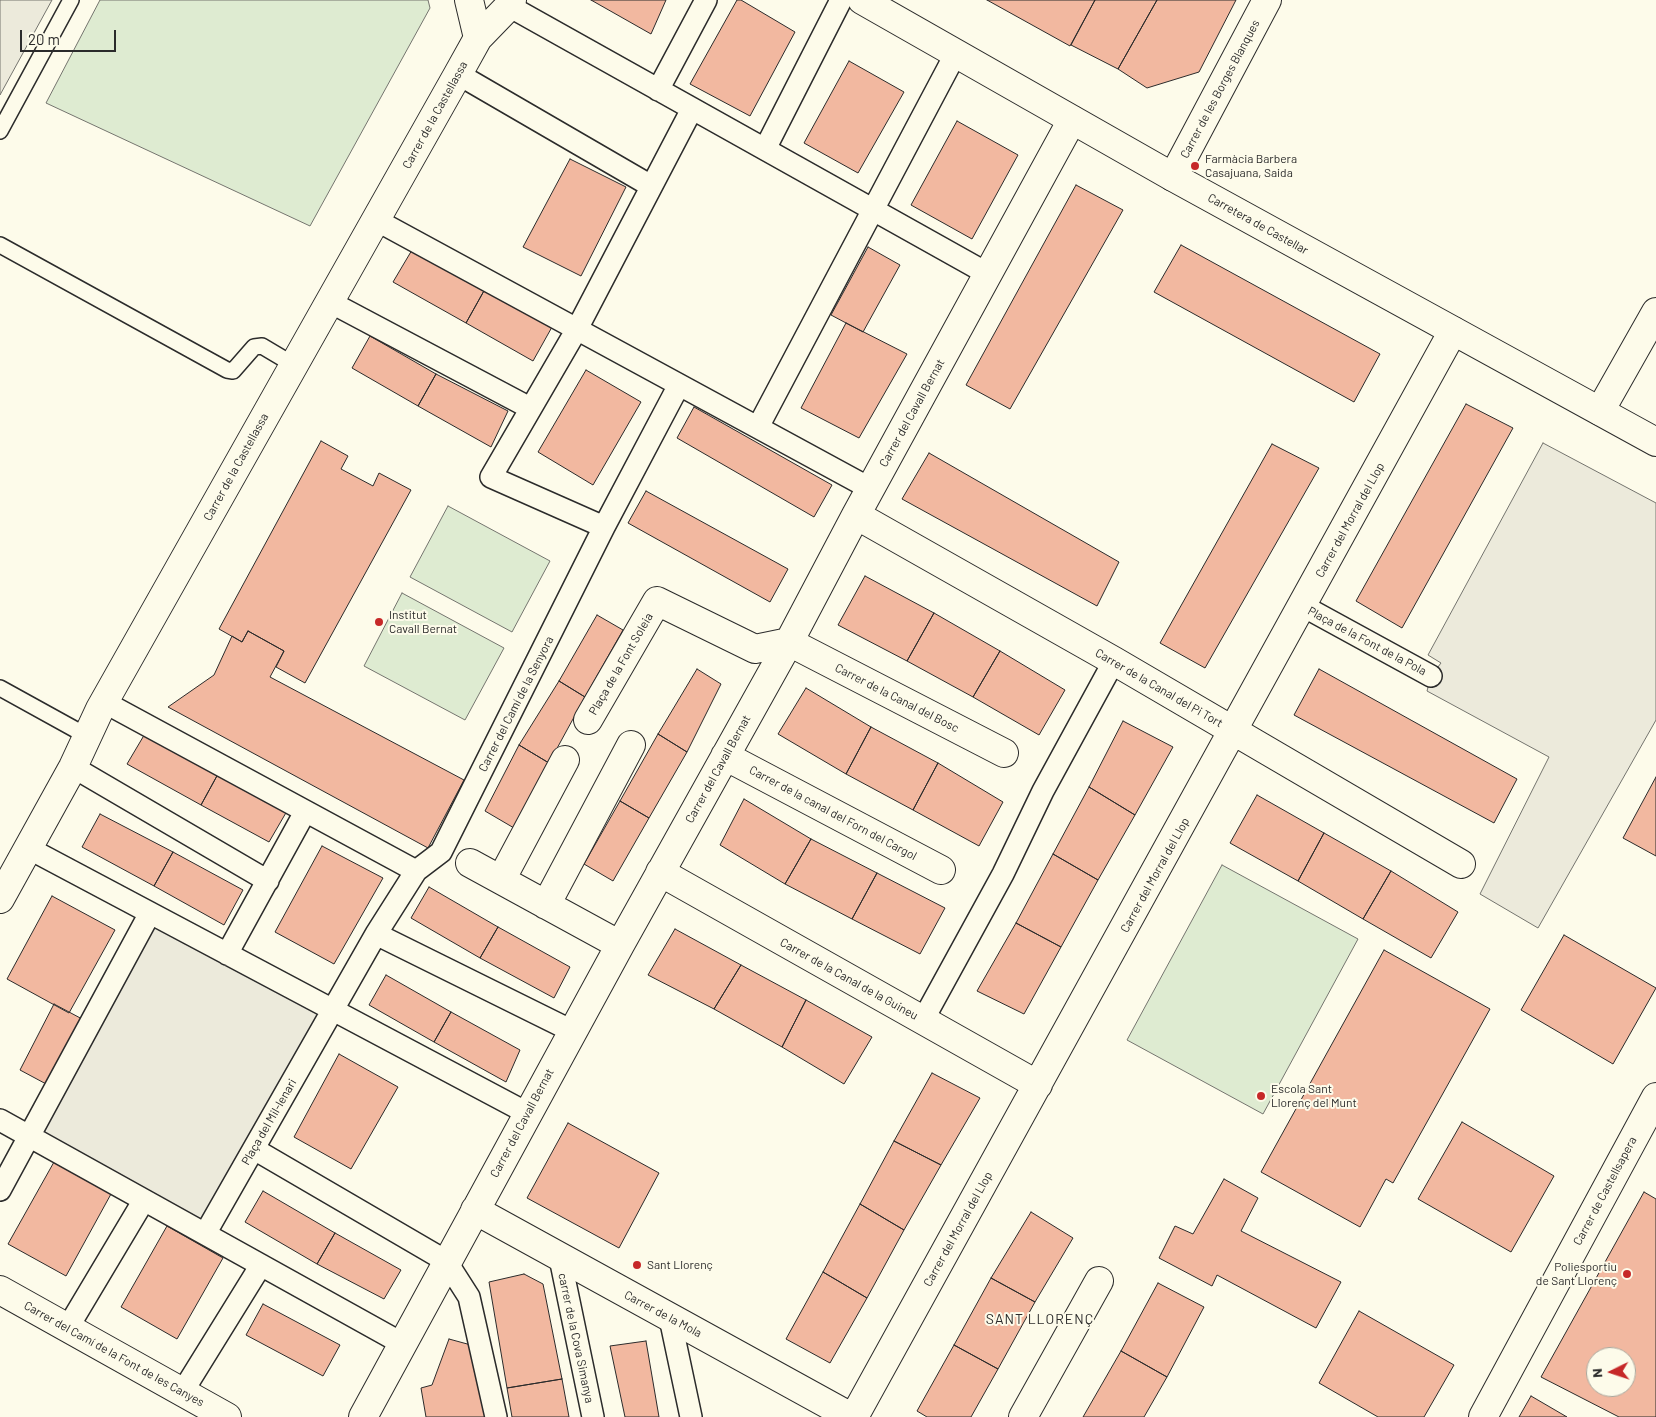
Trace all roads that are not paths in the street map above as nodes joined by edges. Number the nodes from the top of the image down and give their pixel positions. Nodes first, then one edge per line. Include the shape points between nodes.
1 (71, 0) edge
2 (469, 0) edge
3 (706, 0) edge
4 (841, 0) edge
5 (862, 0) edge
6 (1267, 0) edge
7 (510, 3) edge
8 (478, 38) junction
9 (956, 53) junction
10 (458, 74) junction
11 (658, 90) junction
12 (692, 109) junction
13 (1072, 120) junction
14 (1, 128) edge
15 (765, 150) junction
16 (1173, 177) junction
17 (652, 186) junction
18 (874, 210) junction
19 (376, 220) junction
20 (0, 245) edge
21 (988, 274) junction
22 (330, 302) junction
23 (1656, 312) edge
24 (577, 329) junction
25 (1454, 331) junction
26 (294, 365) junction
27 (679, 385) junction
28 (530, 408) junction
29 (1600, 411) junction
30 (758, 427) junction
31 (1656, 442) edge
32 (871, 489) junction
33 (856, 515) junction
34 (604, 527) junction
35 (1303, 606) junction
36 (789, 642) junction
37 (1114, 661) junction
38 (1431, 676) dead end
39 (0, 688) edge
40 (104, 702) junction
41 (588, 720) dead end
42 (1234, 731) junction
43 (87, 736) junction
44 (632, 745) dead end
45 (1004, 753) dead end
46 (725, 756) junction
47 (565, 760) dead end
48 (73, 767) junction
49 (305, 812) junction
50 (28, 848) junction
51 (470, 863) dead end
52 (1461, 864) dead end
53 (416, 870) junction
54 (941, 870) dead end
55 (660, 872) junction
56 (501, 880) junction
57 (268, 881) junction
58 (0, 899) edge
59 (546, 905) junction
60 (150, 913) junction
61 (376, 934) junction
62 (620, 945) junction
63 (226, 954) junction
64 (332, 1010) junction
65 (922, 1020) junction
66 (572, 1031) junction
67 (1038, 1085) junction
68 (1656, 1097) edge
69 (527, 1113) junction
70 (0, 1120) edge
71 (30, 1136) junction
72 (254, 1149) junction
73 (0, 1190) edge
74 (144, 1200) junction
75 (476, 1210) junction
76 (205, 1234) junction
77 (560, 1258) junction
78 (446, 1261) junction
79 (261, 1265) junction
80 (1099, 1281) dead end
81 (0, 1290) edge
82 (670, 1318) junction
83 (68, 1329) junction
84 (403, 1344) junction
85 (183, 1391) junction
86 (823, 1410) edge
87 (227, 1417) edge
88 (363, 1417) edge
89 (496, 1417) edge
90 (593, 1417) edge
91 (691, 1417) edge
92 (852, 1417) edge
93 (1023, 1417) edge
94 (1483, 1417) edge

1 - 14 lane
2 - 8 street
3 - 11 street
4 - 15 street
5 - 9 street, Carretera de Castellar
6 - 16 street, Carrer de les Borges Blanques
7 - 8 street, Carrer de la Castellassa
7 - 11 street
8 - 10 street, Carrer de la Castellassa
9 - 13 street, Carretera de Castellar
9 - 18 street
10 - 17 street
10 - 19 street, Carrer de la Castellassa
11 - 12 street
12 - 15 street
12 - 17 street
13 - 16 street, Carretera de Castellar
13 - 21 street, Carrer del Cavall Bernat
15 - 18 street
16 - 25 street, Carretera de Castellar
17 - 24 street
18 - 21 street
18 - 30 street
19 - 22 street, Carrer de la Castellassa
19 - 24 street
20 - 26 lane via 227,370 233,371 254,347 262,346
21 - 32 street, Carrer del Cavall Bernat
22 - 26 street, Carrer de la Castellassa
22 - 28 street
23 - 29 street
24 - 27 street
24 - 28 street
25 - 29 street, Carretera de Castellar
25 - 35 street, Carrer del Morral del Llop
26 - 40 street, Carrer de la Castellassa
27 - 30 street
27 - 34 street, Carrer del Camí de la Senyora
28 - 34 street via 491,477
29 - 31 street, Carretera de Castellar
30 - 32 street
32 - 33 street, Carrer del Cavall Bernat
33 - 36 street, Carrer del Cavall Bernat
33 - 37 street, Carrer de la Canal del Pi Tort
34 - 53 street, Carrer del Camí de la Senyora via 441,852
35 - 38 street, Plaça de la Font de la Pola
35 - 42 street, Carrer del Morral del Llop
36 - 41 street, Plaça de la Font Soleia via 755,649 657,602
36 - 45 street, Carrer de la Canal del Bosc
36 - 46 street, Carrer del Cavall Bernat
37 - 42 street, Carrer de la Canal del Pi Tort
37 - 65 street
39 - 43 lane
40 - 43 street, Carrer de la Castellassa
40 - 49 street
42 - 52 street, Carrer de la Canal del Pi Tort
42 - 67 street, Carrer del Morral del Llop
43 - 48 street, Carrer de la Castellassa
44 - 59 street
46 - 54 street, Carrer de la canal del Forn del Cargol
46 - 55 street, Carrer del Cavall Bernat
47 - 56 street
48 - 50 street, Carrer de la Castellassa
48 - 57 street
49 - 53 street
49 - 57 street
50 - 58 street, Carrer de la Castellassa
50 - 60 street
51 - 56 street
53 - 61 street, Carrer del Camí de la Senyora
55 - 62 street, Carrer del Cavall Bernat
55 - 65 street, Carrer de la Canal de la Guineu
56 - 59 street
57 - 63 street
59 - 62 street
60 - 63 street
60 - 71 street
61 - 64 street, Carrer del Camí de la Senyora
61 - 66 street
62 - 66 street, Carrer del Cavall Bernat
63 - 64 street
64 - 69 street
64 - 72 street, Plaça del Mil-lenari
65 - 67 street, Carrer de la Canal de la Guineu
66 - 69 street, Carrer del Cavall Bernat
67 - 92 street, Carrer del Morral del Llop
68 - 94 street, Carrer de Castellsapera
69 - 75 street, Carrer del Cavall Bernat
70 - 71 street
71 - 73 street
71 - 74 street
72 - 76 street, Plaça del Mil-lenari
72 - 78 street
74 - 76 street
74 - 83 street
75 - 77 street, Carrer de la Mola
75 - 78 street, Carrer del Cavall Bernat
76 - 79 street
77 - 82 street, Carrer de la Mola
77 - 90 street, carrer de la Cova Simanya
78 - 84 street, Carrer del Cavall Bernat
78 - 89 street via 469,1297
79 - 84 street
79 - 85 street
80 - 93 street
81 - 83 street, Carrer del Camí de la Font de les Canyes
82 - 86 street, Carrer de la Mola
82 - 91 street
83 - 85 street, Carrer del Camí de la Font de les Canyes
84 - 88 street, Carrer del Cavall Bernat
85 - 87 street, Carrer del Camí de la Font de les Canyes
86 - 92 street, Carrer de la Mola

